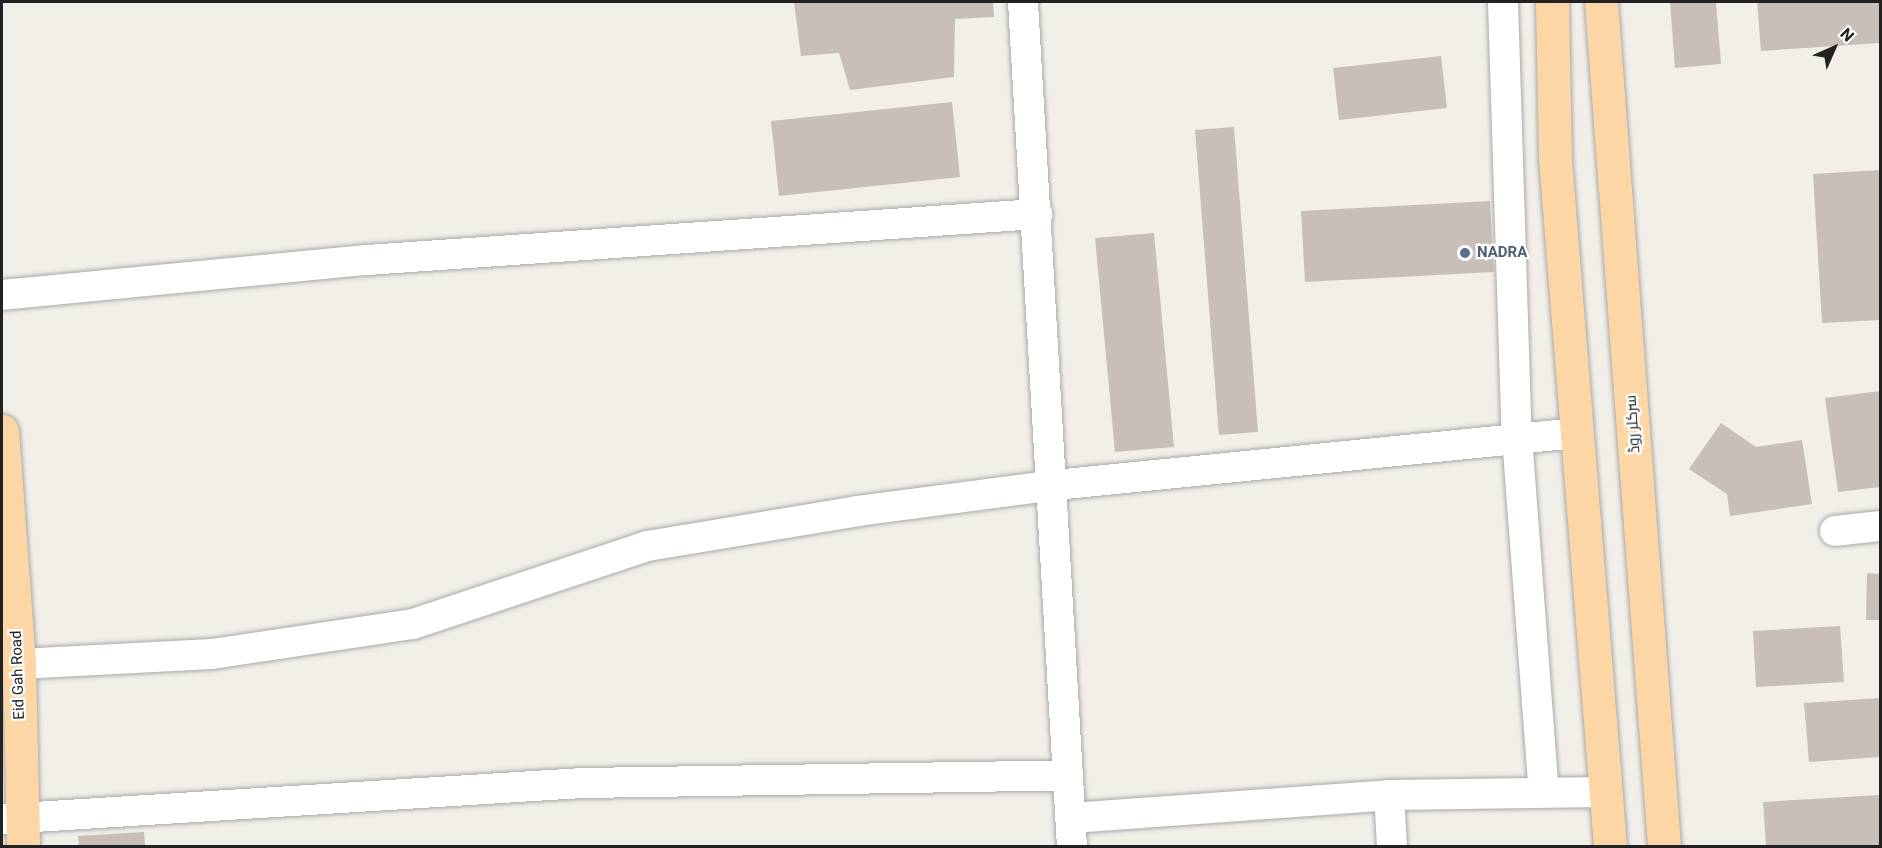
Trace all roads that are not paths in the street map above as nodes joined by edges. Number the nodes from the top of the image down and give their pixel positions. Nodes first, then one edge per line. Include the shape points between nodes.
1 (1023, 2) edge
2 (1503, 2) edge
3 (1552, 2) edge
4 (1601, 2) edge
5 (1037, 214) junction
6 (2, 295) edge
7 (2, 431) edge
8 (1577, 433) junction
9 (1517, 437) junction
10 (1055, 486) junction
11 (1881, 526) edge
12 (1835, 531) dead end
13 (19, 664) junction
14 (1067, 775) junction
15 (1544, 792) junction
16 (1606, 792) junction
17 (1389, 795) junction
18 (15, 827) edge
19 (1071, 832) edge
20 (1392, 846) edge
21 (1610, 846) edge
22 (1664, 846) edge

1 - 5 street
2 - 9 street
3 - 8 main road via 1555,159
4 - 22 main road, سرکلر روڈ
5 - 6 street via 366,260
5 - 10 street
7 - 13 main road, Eid Gah Road
8 - 9 street
8 - 16 main road
9 - 10 street
9 - 15 street
10 - 13 street via 647,546 413,624 212,654
10 - 14 street
11 - 12 street
13 - 18 main road, Eid Gah Road
14 - 18 street via 583,783
14 - 19 street
15 - 16 street
15 - 17 street
16 - 21 main road
17 - 19 street
17 - 20 street

